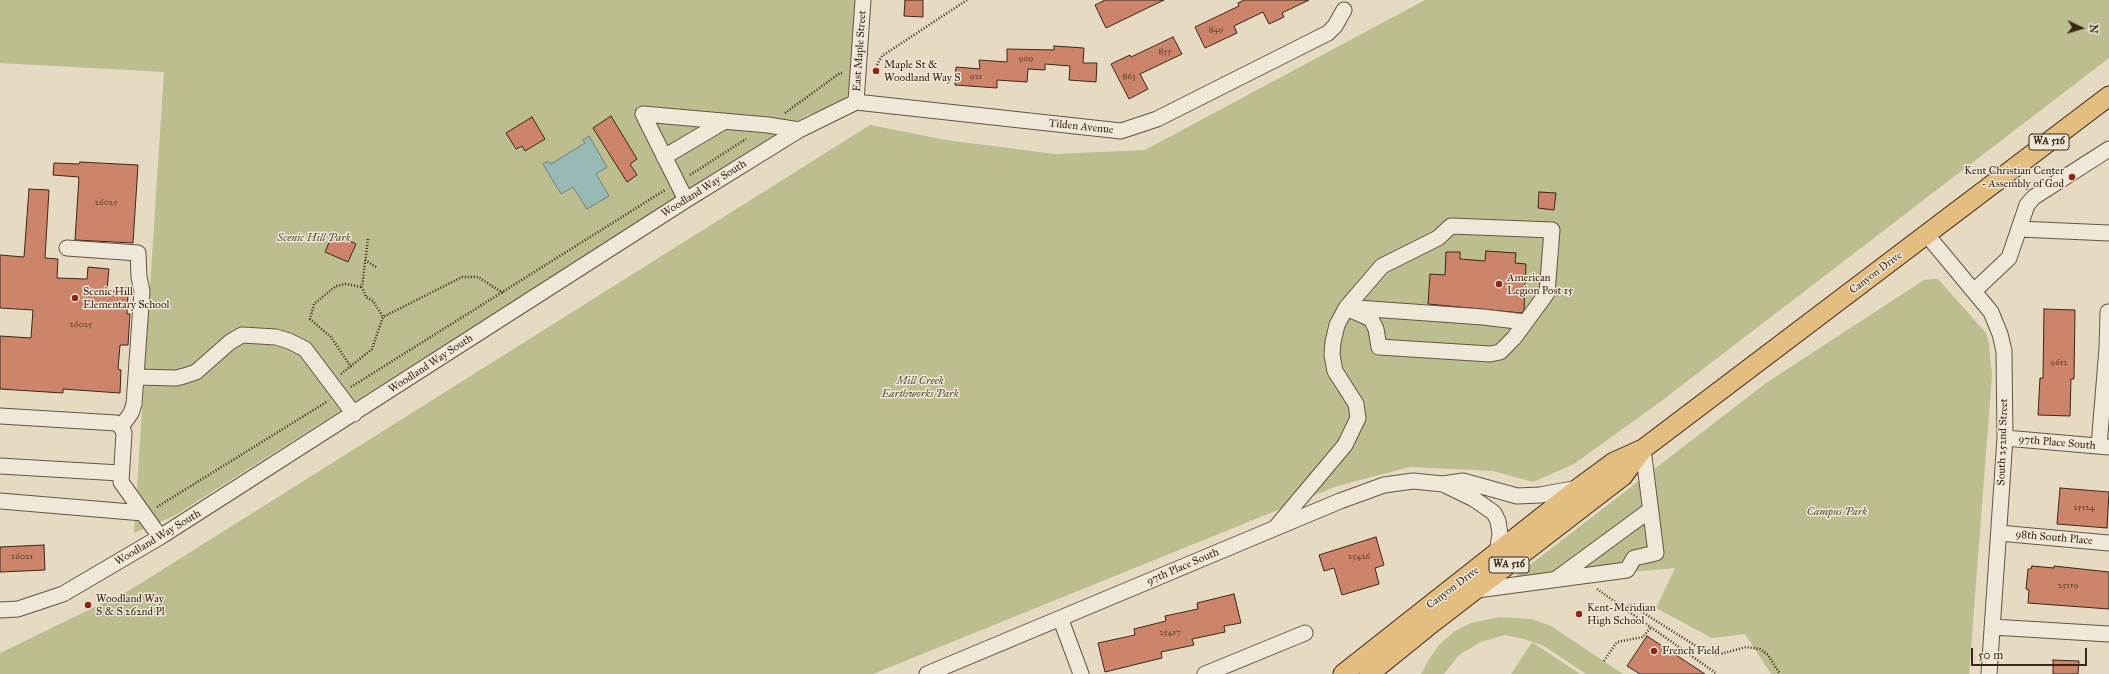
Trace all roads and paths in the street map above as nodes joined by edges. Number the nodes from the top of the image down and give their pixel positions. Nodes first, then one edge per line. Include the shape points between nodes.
1 (863, 0) edge
2 (967, 0) edge
3 (1344, 10) dead end
4 (858, 72) junction
5 (2109, 96) edge
6 (856, 102) junction
7 (725, 121) junction
8 (768, 125) junction
9 (799, 130) junction
10 (2109, 149) edge
11 (664, 157) junction
12 (677, 183) junction
13 (686, 200) junction
14 (2019, 229) junction
15 (2109, 233) edge
16 (1928, 235) junction
17 (368, 239) dead end
18 (67, 248) dead end
19 (365, 260) junction
20 (376, 267) dead end
21 (362, 287) junction
22 (1974, 291) junction
23 (503, 293) junction
24 (1346, 308) junction
25 (2108, 312) dead end
26 (383, 318) junction
27 (1525, 322) junction
28 (2108, 348) edge
29 (351, 366) junction
30 (136, 377) junction
31 (336, 388) junction
32 (354, 414) junction
33 (0, 416) edge
34 (121, 427) junction
35 (2005, 438) junction
36 (2104, 447) edge
37 (1642, 449) junction
38 (0, 466) edge
39 (120, 473) junction
40 (1443, 484) junction
41 (1580, 487) junction
42 (0, 501) edge
43 (150, 510) junction
44 (1650, 510) junction
45 (1276, 527) junction
46 (1999, 533) junction
47 (160, 537) junction
48 (2109, 543) edge
49 (1497, 553) junction
50 (1580, 577) junction
51 (1554, 580) junction
52 (1477, 590) junction
53 (1622, 607) junction
54 (0, 610) edge
55 (1061, 620) junction
56 (1651, 627) junction
57 (1992, 627) junction
58 (1305, 633) dead end
59 (2109, 634) edge
60 (1604, 661) dead end
61 (928, 674) edge
62 (1081, 674) edge
63 (1205, 674) edge
64 (1343, 674) edge
65 (1369, 674) edge
66 (1717, 674) edge
67 (1780, 674) edge
68 (1989, 674) edge

1 - 4 street, East Maple Street
2 - 4 path via 882,56 873,73
3 - 6 street, Tilden Avenue via 1328,33 1157,119 1121,132
4 - 6 street, East Maple Street
4 - 8 path via 840,72
5 - 16 main road, Canyon Drive / WA 516
6 - 9 street, Woodland Way South
7 - 8 street
7 - 11 street
7 - 11 street via 644,114
8 - 9 street
8 - 12 path
9 - 13 street, Woodland Way South
10 - 14 street via 2034,197 2027,205
11 - 12 street
12 - 13 street
12 - 23 path
13 - 32 street, Woodland Way South
14 - 15 street
14 - 22 street via 2009,258
16 - 22 street, South 252nd Street
16 - 37 main road, Canyon Drive / WA 516
17 - 19 path
18 - 30 street via 138,253 142,290
19 - 20 path
19 - 21 path
21 - 26 path
21 - 29 path via 346,284 336,286 314,304 310,319 331,337
22 - 35 street, South 252nd Street via 1991,312 2000,334 2006,382
23 - 26 path via 478,278 462,276
23 - 31 path
24 - 27 street via 1483,316
24 - 27 street via 1371,318 1379,347 1490,354 1500,352
24 - 27 street via 1382,266 1438,238 1451,226 1552,230 1547,293
24 - 45 street via 1337,325 1332,355 1335,371 1356,404 1358,418 1345,445
25 - 28 street
26 - 29 path via 372,349
28 - 36 street
29 - 31 path
30 - 31 street via 176,378 196,372 230,342 242,335 260,335 289,341 305,348
30 - 34 street via 132,413
31 - 32 street
31 - 43 path
32 - 47 street, Woodland Way South
33 - 34 street via 116,423
34 - 39 street via 124,434
35 - 36 street, 97th Place South
35 - 46 street, South 252nd Street
37 - 41 main road, Canyon Drive / WA 516 via 1614,462
37 - 44 street
37 - 52 main road, Canyon Drive / WA 516 via 1623,476
38 - 39 street
39 - 43 street via 121,482
40 - 41 street, 97th Place South via 1463,481 1517,496 1540,495
40 - 45 street, 97th Place South via 1414,481 1384,485
40 - 49 street, 97th Place South via 1474,499 1494,513 1500,534
41 - 49 main road, Canyon Drive / WA 516
42 - 43 street
43 - 47 street
44 - 50 street via 1656,553 1634,558 1627,570
44 - 51 street
45 - 55 street, 97th Place South
46 - 48 street, 98th South Place
46 - 57 street, South 252nd Street
47 - 54 street, Woodland Way South via 63,594 18,609
49 - 64 main road, Canyon Drive / WA 516
50 - 51 street
50 - 53 path
51 - 52 street
52 - 65 main road, Canyon Drive / WA 516
53 - 56 path
53 - 67 path via 1631,605 1707,653 1717,655 1746,647 1760,649
55 - 61 street, 97th Place South
55 - 62 street
56 - 60 path via 1642,637 1617,642
56 - 66 path
57 - 59 street
57 - 68 street, South 252nd Street
58 - 63 street

